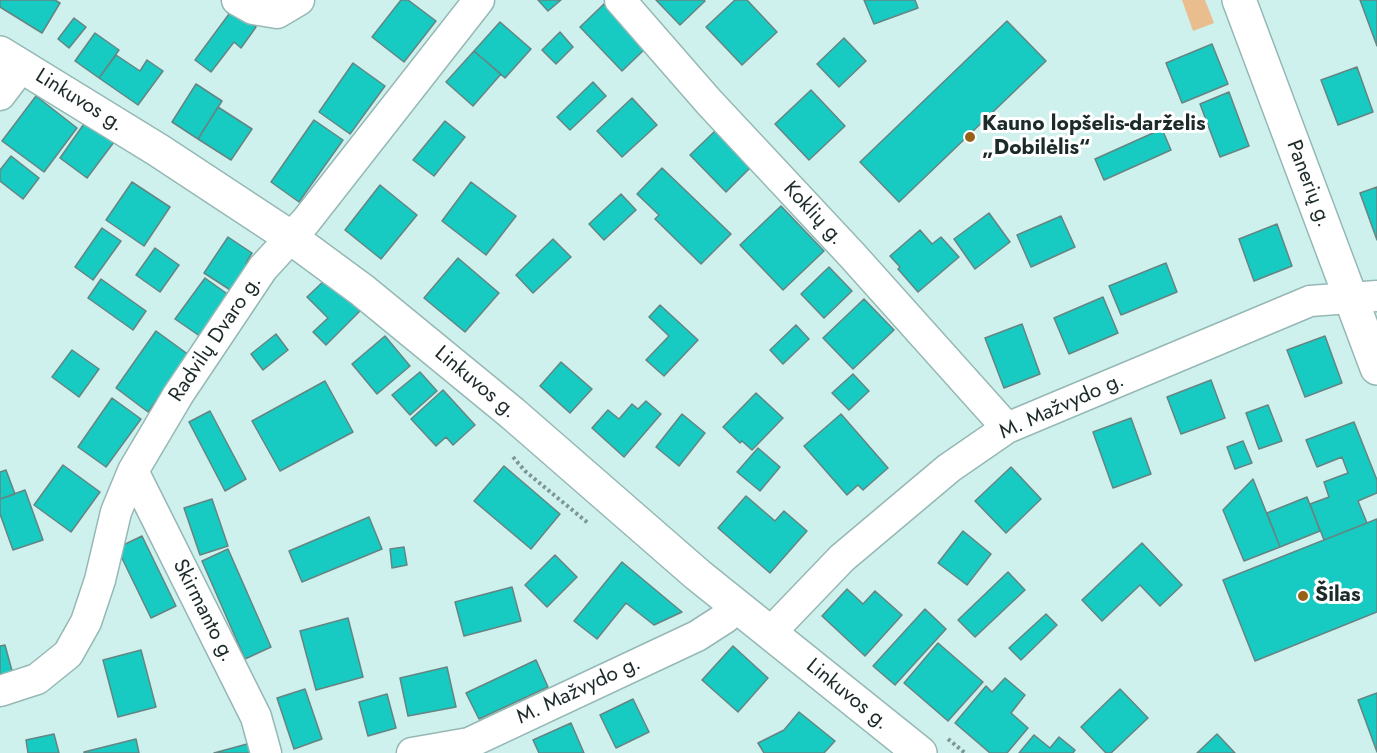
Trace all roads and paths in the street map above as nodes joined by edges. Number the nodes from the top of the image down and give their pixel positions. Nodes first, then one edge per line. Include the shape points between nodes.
1 (237, 0) edge
2 (299, 0) edge
3 (479, 0) edge
4 (620, 0) edge
5 (1239, 0) edge
6 (11, 59) edge
7 (0, 95) edge
8 (290, 237) junction
9 (1364, 298) edge
10 (1377, 368) edge
11 (1007, 428) junction
12 (133, 471) junction
13 (737, 606) junction
14 (770, 633) junction
15 (0, 691) edge
16 (266, 753) edge
17 (412, 753) edge
18 (920, 753) edge

1 - 2 street via 253,9 278,13
3 - 8 street, Radvilų Dvaro g.
4 - 11 street, Koklių g.
5 - 9 street, Panerių g.
6 - 7 street
6 - 8 street, Linkuvos g.
8 - 12 street, Radvilų Dvaro g. via 263,268 178,395
8 - 13 street, Linkuvos g. via 362,290 512,413
9 - 10 street, Panerių g.
9 - 11 street, M. Mažvydo g. via 1310,301
11 - 14 street, M. Mažvydo g. via 949,468 842,558
12 - 15 street, Radvilų Dvaro g. via 116,512 86,622 68,654 37,679
12 - 16 street, Skirmanto g. via 256,717
13 - 14 street, Linkuvos g.
13 - 17 street, M. Mažvydo g. via 697,636 470,743
14 - 18 street, Linkuvos g.

